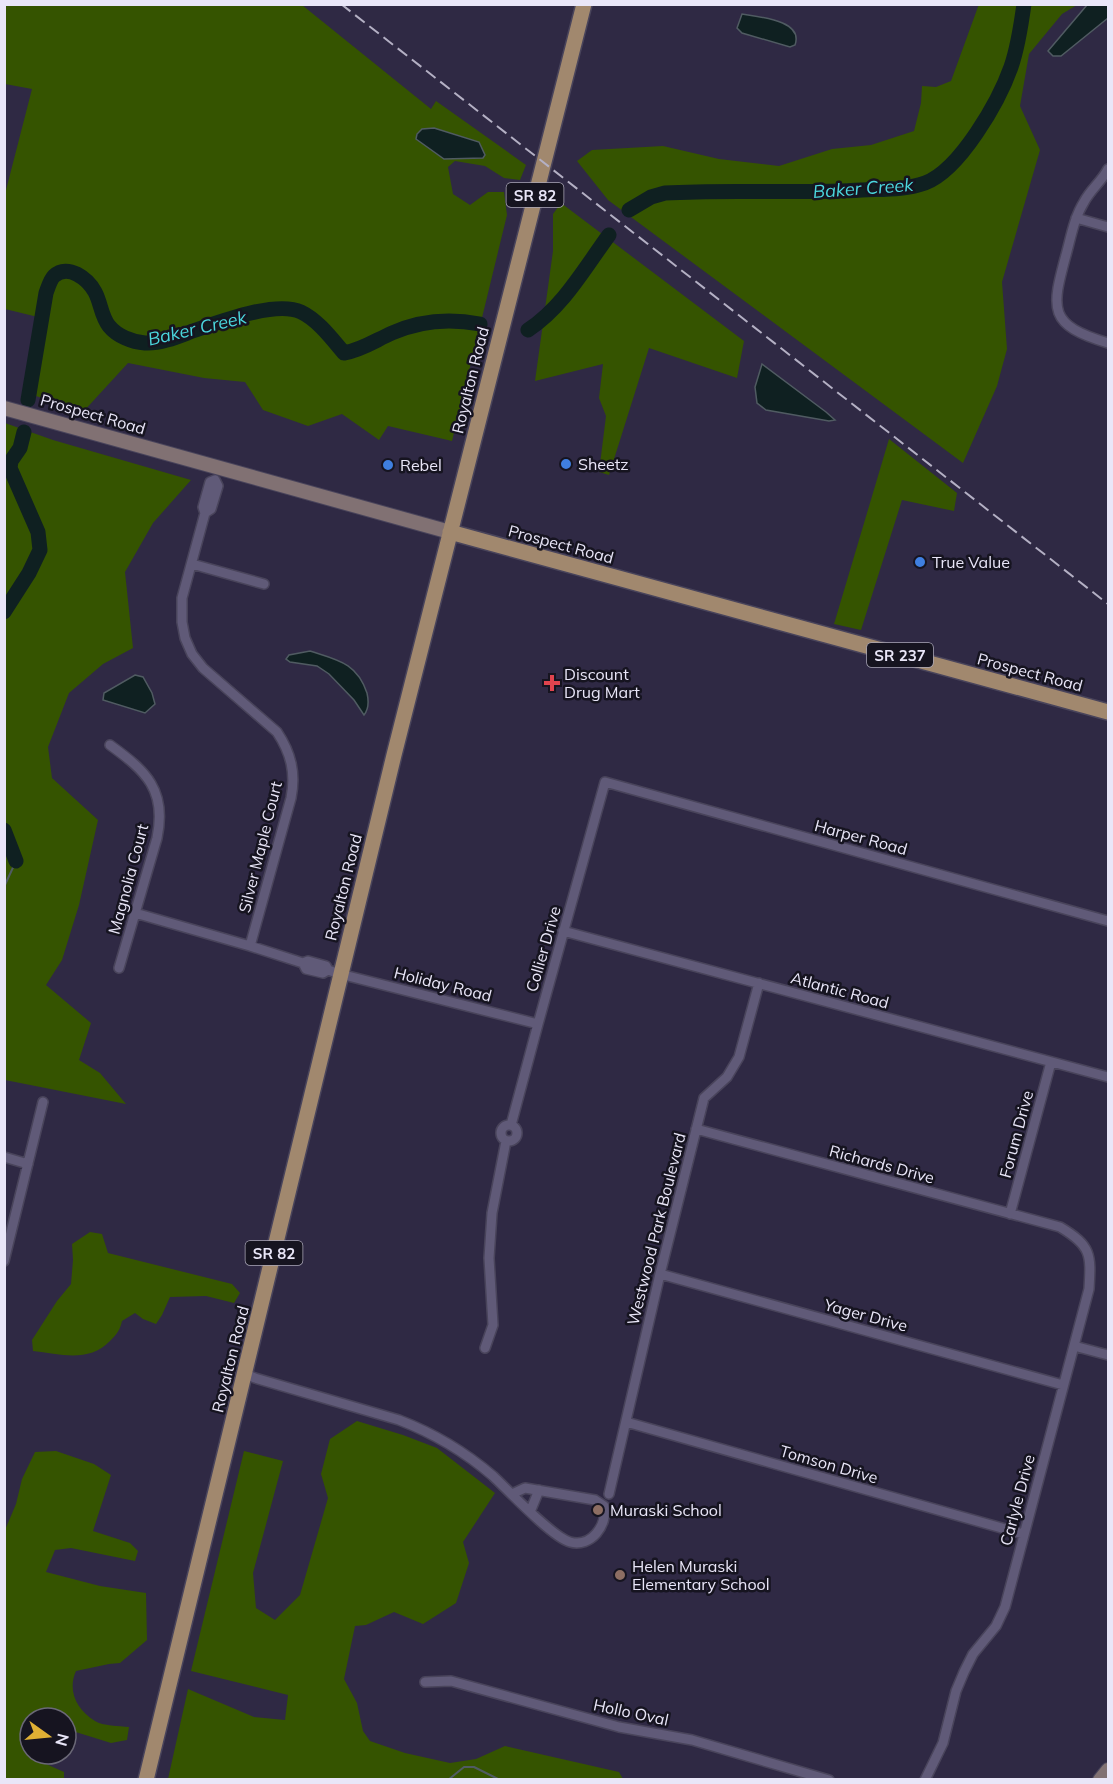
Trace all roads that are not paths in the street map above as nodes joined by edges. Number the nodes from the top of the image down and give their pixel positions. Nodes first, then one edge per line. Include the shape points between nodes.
1 (584, 4) edge
2 (1108, 169) edge
3 (1076, 218) junction
4 (1108, 227) edge
5 (1108, 343) edge
6 (4, 408) edge
7 (217, 474) junction
8 (450, 532) junction
9 (192, 564) junction
10 (264, 584) dead end
11 (1108, 712) edge
12 (110, 745) dead end
13 (605, 782) joint
14 (135, 913) junction
15 (1108, 921) edge
16 (563, 931) junction
17 (250, 946) junction
18 (119, 968) dead end
19 (334, 972) junction
20 (759, 983) junction
21 (537, 1024) junction
22 (1051, 1062) junction
23 (1108, 1077) edge
24 (43, 1102) dead end
25 (696, 1130) junction
26 (4, 1157) edge
27 (28, 1164) junction
28 (1010, 1214) junction
29 (1060, 1227) joint
30 (4, 1261) edge
31 (660, 1274) junction
32 (1074, 1346) junction
33 (485, 1348) dead end
34 (1108, 1355) edge
35 (245, 1374) junction
36 (1063, 1385) junction
37 (626, 1422) junction
38 (539, 1490) junction
39 (512, 1494) junction
40 (609, 1494) dead end
41 (530, 1512) junction
42 (1023, 1534) junction
43 (425, 1682) dead end
44 (1108, 1770) edge
45 (146, 1779) edge
46 (829, 1779) edge
47 (926, 1779) edge
48 (1100, 1779) edge

1 - 8 main road, Royalton Road / SR 82
2 - 3 street
3 - 4 street
3 - 5 street via 1056,292 1059,314 1077,332
6 - 7 street, Prospect Road
7 - 8 street, Prospect Road
7 - 9 street, Silver Maple Court via 218,486 211,509 205,513
8 - 11 main road, Prospect Road / SR 237
8 - 19 main road, Royalton Road / SR 82
9 - 10 street
9 - 17 street, Silver Maple Court via 181,605 188,646 203,668 277,732 292,766 291,798
12 - 14 street, Magnolia Court via 146,774 159,808 157,838
13 - 15 street, Harper Road
13 - 16 street, Collier Drive
14 - 17 street, Holiday Road
14 - 18 street, Magnolia Court
16 - 20 street, Atlantic Road
16 - 21 street, Collier Drive
17 - 19 street, Holiday Road via 326,966
19 - 21 street, Holiday Road
19 - 35 main road, Royalton Road / SR 82
20 - 22 street, Atlantic Road
20 - 25 street, Westwood Park Boulevard via 739,1057 727,1077 704,1098
21 - 33 street, Collier Drive via 511,1125 517,1136 506,1141 492,1213 489,1258 493,1325
22 - 23 street, Atlantic Road
22 - 28 street, Forum Drive
24 - 27 street
25 - 28 street, Richards Drive
25 - 31 street, Westwood Park Boulevard
26 - 27 street
27 - 30 street
28 - 29 street, Richards Drive
29 - 32 street, Carlyle Drive via 1079,1238 1091,1260 1089,1289
31 - 36 street, Yager Drive
31 - 37 street, Westwood Park Boulevard
32 - 34 street
32 - 36 street, Carlyle Drive
35 - 39 street via 419,1428 474,1461
35 - 45 main road, Royalton Road / SR 82
36 - 42 street, Carlyle Drive
37 - 40 street, Westwood Park Boulevard
37 - 42 street, Tomson Drive
38 - 39 street via 525,1488
38 - 41 street
38 - 41 street via 595,1500 604,1506 602,1529 580,1542 570,1542
39 - 41 street
42 - 47 street, Carlyle Drive via 1005,1607 964,1671 943,1743
43 - 46 street, Hollo Oval via 451,1681 620,1727 692,1740
44 - 48 street

